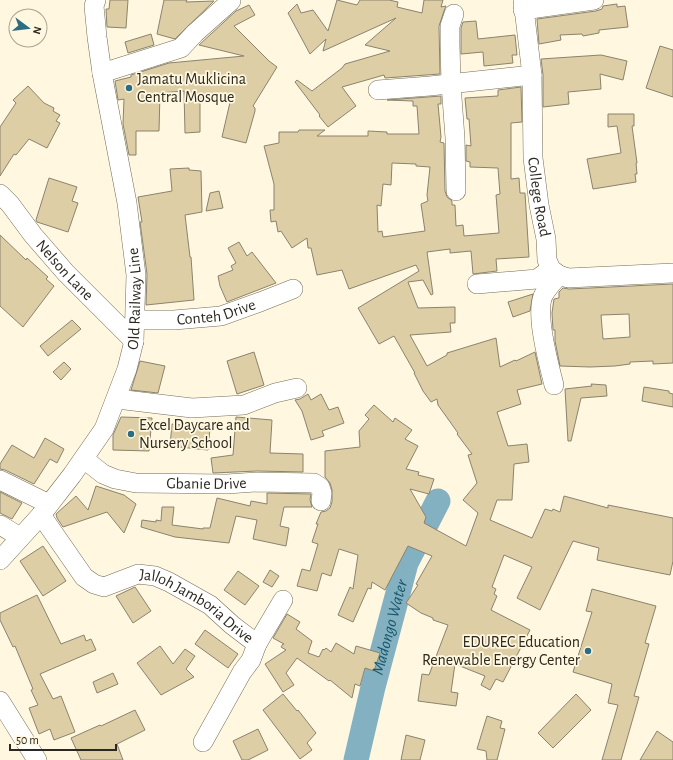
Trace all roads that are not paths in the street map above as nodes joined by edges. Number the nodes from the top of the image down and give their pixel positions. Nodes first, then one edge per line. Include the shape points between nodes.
1 (96, 0) edge
2 (594, 0) edge
3 (232, 1) edge
4 (523, 5) edge
5 (454, 14) dead end
6 (102, 73) junction
7 (532, 75) junction
8 (451, 84) junction
9 (378, 90) dead end
10 (456, 191) dead end
11 (0, 194) edge
12 (555, 272) junction
13 (673, 273) edge
14 (477, 284) dead end
15 (293, 289) dead end
16 (135, 320) junction
17 (134, 341) junction
18 (554, 385) dead end
19 (297, 388) dead end
20 (116, 399) junction
21 (84, 458) junction
22 (0, 480) edge
23 (321, 501) dead end
24 (45, 509) junction
25 (0, 526) edge
26 (20, 537) junction
27 (0, 560) edge
28 (283, 600) dead end
29 (258, 644) junction
30 (0, 701) edge
31 (203, 742) dead end
32 (37, 760) edge

1 - 6 street, Old Railway Line via 96,37
2 - 4 street
3 - 6 street via 181,48
4 - 7 street, College Road
5 - 8 street via 450,26
6 - 16 street, Old Railway Line via 127,203 136,275
7 - 8 street
7 - 12 street, College Road via 533,158 547,260
8 - 9 street
8 - 10 street
11 - 17 street, Nelson Lane via 66,273
12 - 13 street via 568,278
12 - 14 street via 537,279
12 - 18 street via 543,295 541,308 543,336
15 - 16 street, Conteh Drive via 221,316
16 - 17 street, Old Railway Line
17 - 20 street, Old Railway Line via 128,369
19 - 20 street via 244,404 192,408
20 - 21 street, Old Railway Line via 104,429
21 - 23 street, Gbanie Drive via 103,474 119,481 136,483 314,483 320,487
21 - 24 street, Old Railway Line
22 - 24 street
24 - 26 street, Old Railway Line
24 - 29 street, Jalloh Jamboria Drive via 84,577 94,584 104,587 138,574 155,576 210,605
25 - 26 street
26 - 27 street, Old Railway Line
28 - 29 street
29 - 31 street, Jalloh Jamboria Drive
30 - 32 street

